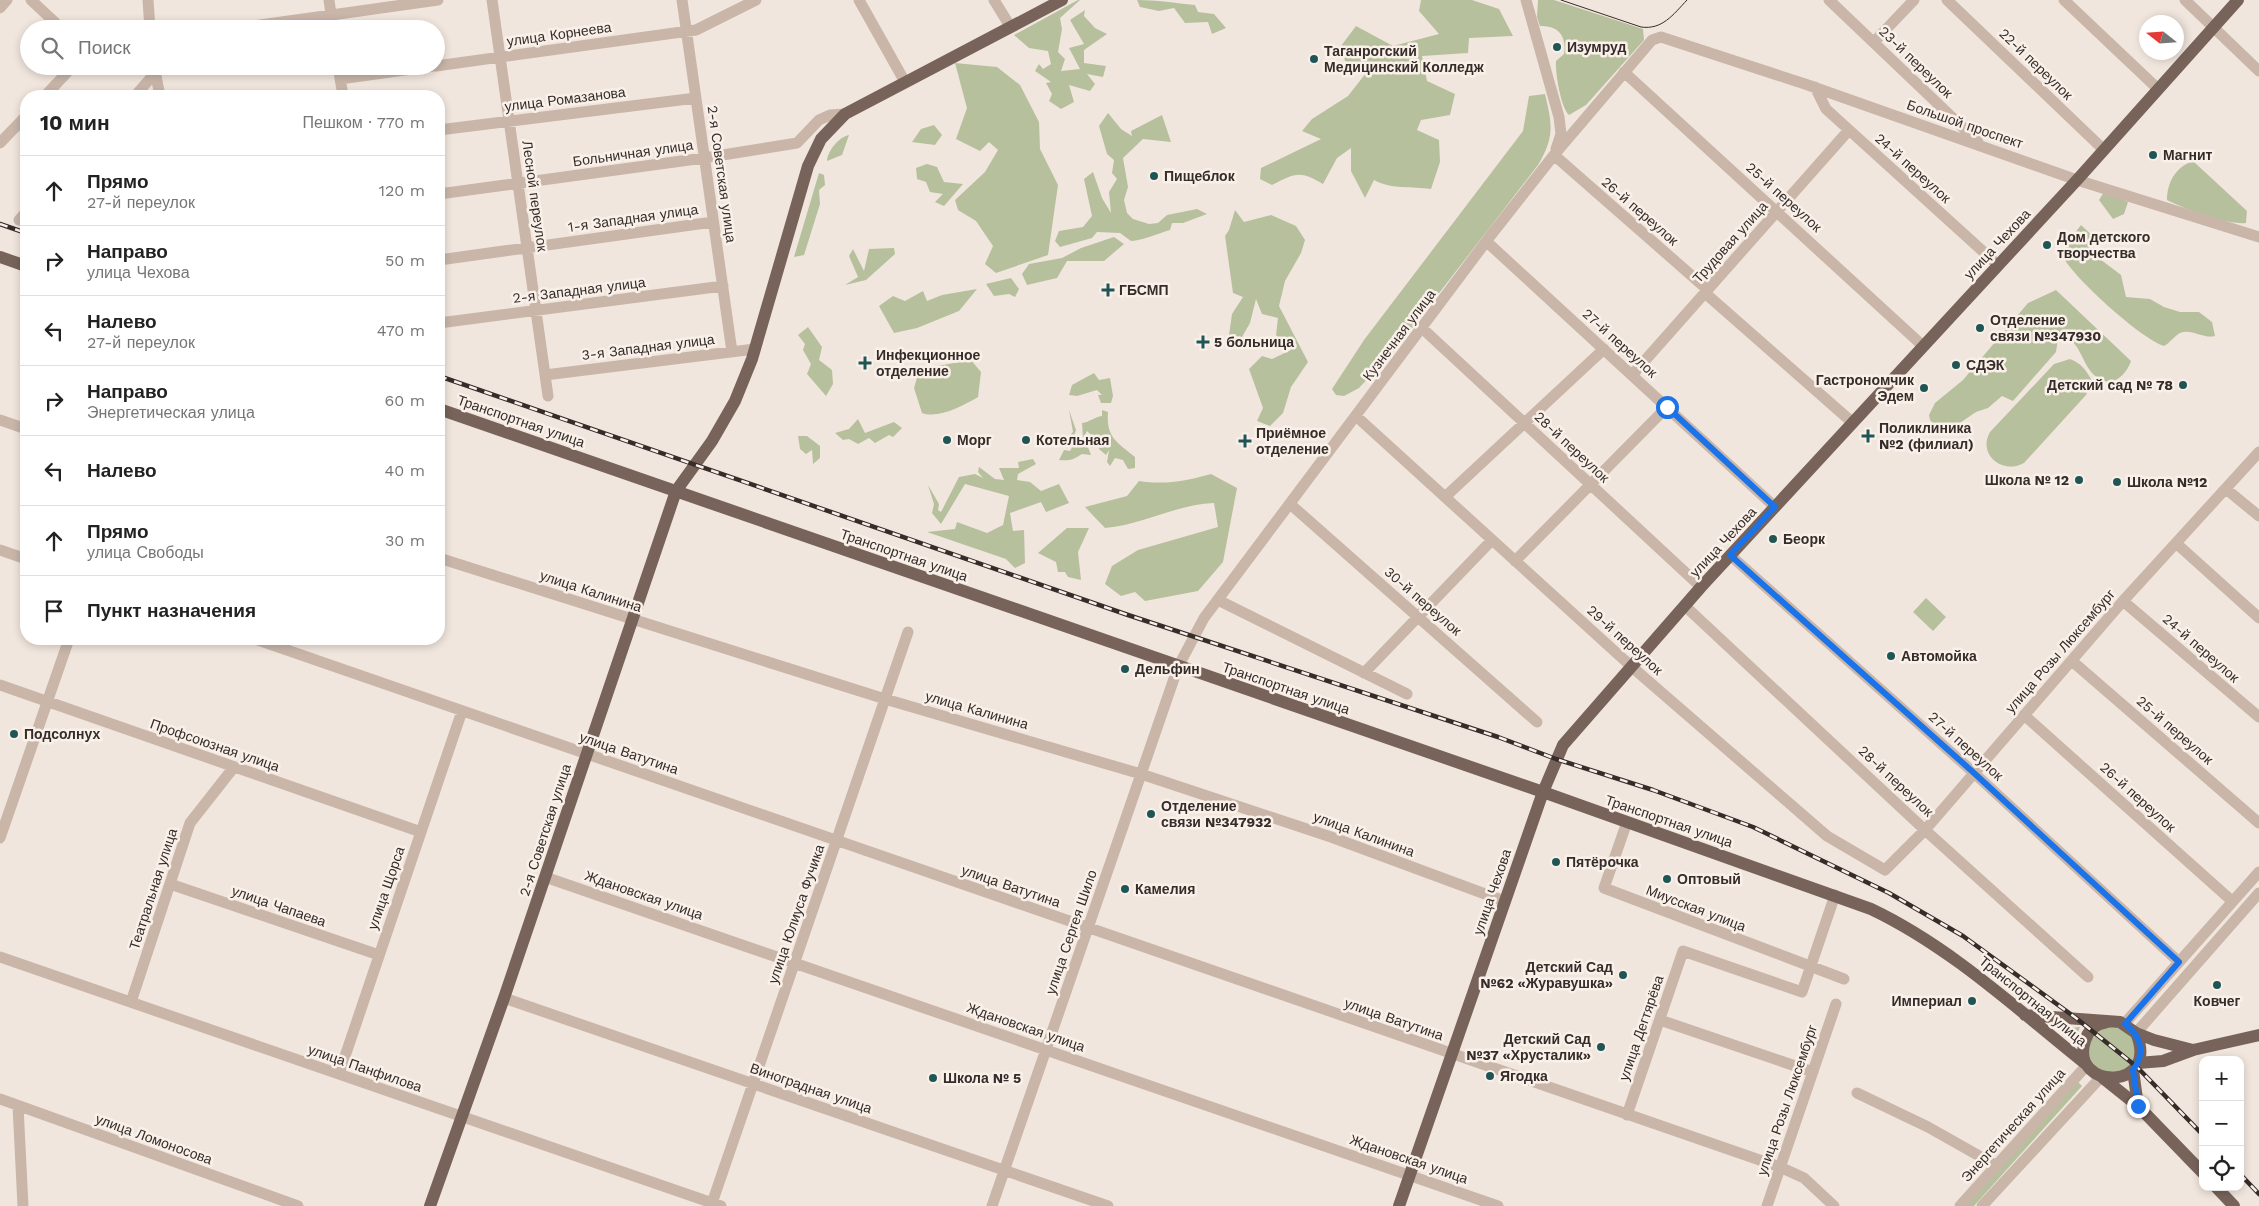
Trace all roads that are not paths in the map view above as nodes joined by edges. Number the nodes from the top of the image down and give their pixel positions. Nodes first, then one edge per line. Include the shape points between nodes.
1 (7, 0) edge
2 (31, 0) edge
3 (148, 0) edge
4 (329, 0) edge
5 (438, 0) edge
6 (492, 0) edge
7 (682, 0) edge
8 (756, 0) edge
9 (859, 0) edge
10 (994, 0) edge
11 (1062, 0) edge
12 (1526, 0) edge
13 (1830, 0) edge
14 (1914, 0) edge
15 (1947, 0) edge
16 (2064, 0) edge
17 (2185, 0) edge
18 (2238, 0) edge
19 (0, 8) edge
20 (331, 14) junction
21 (52, 20) edge
22 (149, 20) edge
23 (291, 20) edge
24 (332, 20) edge
25 (1010, 26) junction
26 (2213, 27) junction
27 (686, 32) junction
28 (1662, 37) joint
29 (1874, 42) junction
30 (500, 57) junction
31 (445, 65) edge
32 (2259, 71) edge
33 (1624, 72) junction
34 (65, 75) edge
35 (150, 75) edge
36 (155, 75) edge
37 (339, 75) edge
38 (369, 75) edge
39 (340, 79) junction
40 (905, 82) junction
41 (1815, 87) junction
42 (51, 90) edge
43 (139, 90) edge
44 (159, 90) edge
45 (342, 90) edge
46 (2158, 90) junction
47 (696, 98) junction
48 (845, 114) junction
49 (1559, 117) junction
50 (509, 121) junction
51 (20, 122) edge
52 (1582, 122) junction
53 (445, 129) edge
54 (1850, 130) junction
55 (0, 144) edge
56 (1982, 146) junction
57 (2104, 150) junction
58 (1554, 155) junction
59 (704, 158) junction
60 (2077, 180) junction
61 (518, 183) junction
62 (445, 193) edge
63 (1778, 211) junction
64 (713, 222) junction
65 (2259, 237) edge
66 (1487, 242) junction
67 (527, 248) junction
68 (0, 257) edge
69 (445, 259) edge
70 (20, 264) edge
71 (1998, 265) junction
72 (723, 286) junction
73 (1706, 291) junction
74 (536, 310) junction
75 (445, 322) edge
76 (1422, 328) junction
77 (1924, 346) junction
78 (755, 349) junction
79 (1604, 349) junction
80 (732, 352) junction
81 (1632, 374) junction
82 (545, 375) junction
83 (548, 396) dead end
84 (1667, 407) junction
85 (445, 410) edge
86 (1356, 417) junction
87 (0, 420) edge
88 (1524, 423) junction
89 (1853, 423) junction
90 (20, 426) edge
91 (2259, 452) edge
92 (1591, 484) junction
93 (2226, 489) junction
94 (676, 491) junction
95 (1445, 497) junction
96 (1290, 504) junction
97 (1775, 507) junction
98 (2259, 516) edge
99 (1492, 540) junction
100 (2177, 544) junction
101 (0, 550) edge
102 (1730, 555) junction
103 (20, 557) edge
104 (445, 560) edge
105 (1515, 561) junction
106 (1702, 587) junction
107 (1218, 600) junction
108 (2124, 602) junction
109 (1685, 606) junction
110 (1418, 616) junction
111 (2259, 618) edge
112 (632, 620) junction
113 (908, 632) dead end
114 (66, 645) edge
115 (272, 645) edge
116 (2072, 661) junction
117 (1178, 667) junction
118 (1632, 667) junction
119 (1364, 673) junction
120 (0, 685) edge
121 (1406, 694) dead end
122 (885, 699) junction
123 (47, 702) junction
124 (462, 711) junction
125 (2024, 715) junction
126 (2259, 717) edge
127 (1537, 722) dead end
128 (586, 754) junction
129 (234, 767) junction
130 (1974, 773) junction
131 (1141, 774) junction
132 (1543, 792) junction
133 (3, 819) edge
134 (1627, 822) junction
135 (2259, 823) edge
136 (1925, 830) junction
137 (421, 832) junction
138 (0, 838) edge
139 (837, 841) junction
140 (1885, 870) joint
141 (2259, 872) edge
142 (545, 877) junction
143 (170, 884) junction
144 (2259, 893) edge
145 (1835, 895) junction
146 (1504, 901) junction
147 (2232, 901) junction
148 (1088, 928) junction
149 (379, 955) junction
150 (0, 957) edge
151 (2179, 962) junction
152 (794, 963) junction
153 (1809, 967) junction
154 (2088, 977) dead end
155 (1844, 980) dead end
156 (504, 998) junction
157 (131, 1002) junction
158 (1836, 1004) dead end
159 (2025, 1015) junction
160 (1660, 1020) junction
161 (2118, 1022) junction
162 (2136, 1033) junction
163 (2259, 1035) edge
164 (1046, 1050) junction
165 (2193, 1050) junction
166 (1451, 1055) junction
167 (2087, 1065) junction
168 (2135, 1067) junction
169 (1813, 1072) junction
170 (338, 1074) junction
171 (2101, 1077) junction
172 (753, 1084) junction
173 (1857, 1093) dead end
174 (0, 1099) edge
175 (18, 1106) junction
176 (2138, 1106) junction
177 (1627, 1115) junction
178 (462, 1117) junction
179 (1997, 1166) junction
180 (1780, 1168) junction
181 (2199, 1169) edge
182 (1004, 1170) junction
183 (1409, 1175) junction
184 (2220, 1191) edge
185 (715, 1205) edge
186 (23, 1206) edge
187 (298, 1206) edge
188 (432, 1206) edge
189 (992, 1206) edge
190 (1108, 1206) edge
191 (1399, 1206) edge
192 (1498, 1206) edge
193 (1767, 1206) edge
194 (1834, 1206) edge
195 (1960, 1206) edge
196 (1982, 1206) edge
197 (2234, 1206) edge

1 - 19 street
2 - 21 street
3 - 22 street
4 - 20 street
5 - 20 street
6 - 30 street, Лесной переулок
7 - 27 street, 2-я Советская улица
8 - 27 street, улица Корнеева
9 - 40 street
10 - 25 street
11 - 25 main road, Больничная улица
12 - 49 street
13 - 29 street, 23-й переулок
14 - 29 street
15 - 57 street, 22-й переулок
16 - 46 street
17 - 26 street
18 - 26 main road, улица Чехова
20 - 23 street
20 - 24 street
25 - 40 main road, Больничная улица
26 - 32 street
26 - 46 main road, улица Чехова
27 - 30 street, улица Корнеева
27 - 47 street, 2-я Советская улица
28 - 33 street, Кузнечная улица via 1652,40
28 - 41 street, Большой проспект
29 - 56 street, 23-й переулок
30 - 31 street, улица Корнеева
30 - 50 street, Лесной переулок
33 - 52 street, Кузнечная улица
33 - 63 street, 25-й переулок
34 - 42 street
35 - 43 street
36 - 44 street
37 - 39 street
38 - 39 street, улица Корнеева
39 - 45 street
40 - 48 main road, Больничная улица
41 - 54 street, 24-й переулок via 1826,109
41 - 56 street, Большой проспект
46 - 57 main road, улица Чехова
47 - 50 street, улица Ромазанова
47 - 59 street, 2-я Советская улица
48 - 59 street, Больничная улица via 819,120 797,143
48 - 78 main road, 2-я Советская улица via 821,139 808,166
49 - 52 street via 1570,126
49 - 58 street via 1561,134
50 - 53 street, улица Ромазанова
50 - 61 street, Лесной переулок
51 - 55 street
52 - 58 street, Кузнечная улица
54 - 63 street, Трудовая улица
54 - 71 street, 24-й переулок
56 - 60 street, Большой проспект
57 - 60 main road, улица Чехова
58 - 66 street, Кузнечная улица
58 - 73 street, 26-й переулок
59 - 61 street, Больничная улица
59 - 64 street, 2-я Советская улица
60 - 65 street, Большой проспект
60 - 71 main road, улица Чехова
61 - 62 street, Больничная улица
61 - 67 street, Лесной переулок
63 - 73 street, Трудовая улица
63 - 77 street, 25-й переулок
64 - 67 street, 1-я Западная улица
64 - 72 street, 2-я Советская улица
66 - 76 street, Кузнечная улица
66 - 79 street, 27-й переулок
67 - 69 street, 1-я Западная улица
67 - 74 street, Лесной переулок
68 - 70 main road
71 - 77 main road, улица Чехова
72 - 74 street, 2-я Западная улица
72 - 80 street, 2-я Советская улица
73 - 81 street, Трудовая улица
73 - 89 street, 26-й переулок
74 - 75 street, 2-я Западная улица
74 - 82 street, Лесной переулок
76 - 86 street, Кузнечная улица
76 - 88 street, 28-й переулок
77 - 89 main road, улица Чехова
78 - 80 street, 3-я Западная улица
78 - 94 main road, 2-я Советская улица via 735,401 712,441
79 - 81 street, 27-й переулок
79 - 88 street
80 - 82 street, 3-я Западная улица
81 - 84 street, 27-й переулок
82 - 83 street, Лесной переулок
84 - 92 street
84 - 97 street, 27-й переулок
85 - 94 main road, Транспортная улица
86 - 95 street, 29-й переулок
86 - 96 street, Кузнечная улица
87 - 90 street
88 - 92 street, 28-й переулок
88 - 95 street
89 - 97 main road, улица Чехова
91 - 93 street, улица Розы Люксембург
92 - 105 street
92 - 106 street, 28-й переулок
93 - 98 street
93 - 100 street, улица Розы Люксембург
94 - 112 main road, 2-я Советская улица
94 - 117 main road, Транспортная улица
95 - 99 street, 29-й переулок
96 - 107 street, Кузнечная улица
96 - 110 street, 30-й переулок
97 - 102 main road, улица Чехова
99 - 105 street, 29-й переулок
99 - 110 street
100 - 108 street, улица Розы Люксембург
100 - 111 street
101 - 103 street
102 - 106 main road, улица Чехова
102 - 130 street, 27-й переулок
104 - 112 street, улица Калинина
105 - 118 street, 29-й переулок
106 - 109 main road, улица Чехова
107 - 117 street, Кузнечная улица via 1204,618
107 - 119 street
108 - 116 street, улица Розы Люксембург
108 - 126 street, 24-й переулок
109 - 118 main road, улица Чехова
109 - 136 street, 28-й переулок
110 - 119 street
110 - 127 street, 30-й переулок
112 - 122 street, улица Калинина
112 - 128 main road, 2-я Советская улица
113 - 122 street, улица Юлиуса Фучика
114 - 123 street
115 - 124 street, улица Ватутина
116 - 125 street, улица Розы Люксембург
116 - 135 street, 25-й переулок
117 - 131 street, улица Сергея Шило
117 - 132 main road, Транспортная улица
118 - 132 main road, улица Чехова via 1563,745
118 - 140 street, 29-й переулок via 1827,836
119 - 121 street
120 - 123 street, Профсоюзная улица
122 - 131 street, улица Калинина
122 - 139 street, улица Юлиуса Фучика
123 - 129 street, Профсоюзная улица
123 - 133 street
124 - 128 street, улица Ватутина
124 - 137 street, улица Щорса
125 - 130 street, улица Розы Люксембург
125 - 147 street, 26-й переулок
128 - 139 street, улица Ватутина
128 - 142 main road, 2-я Советская улица
129 - 137 street, Профсоюзная улица
129 - 143 street, Театральная улица via 190,823
130 - 136 street, улица Розы Люксембург
130 - 151 street, 27-й переулок
131 - 146 street, улица Калинина via 1331,837
131 - 148 street, улица Сергея Шило
132 - 134 main road, Транспортная улица
132 - 146 main road, улица Чехова
133 - 138 street
134 - 145 main road, Транспортная улица
134 - 153 street, Миусская улица via 1604,888
136 - 140 street, улица Розы Люксембург
136 - 154 street, 28-й переулок
137 - 149 street, улица Щорса
139 - 148 street, улица Ватутина
139 - 152 street, улица Юлиуса Фучика
141 - 147 street
142 - 152 street, Ждановская улица
142 - 156 main road, 2-я Советская улица
143 - 149 street, улица Чапаева
143 - 157 street, Театральная улица
144 - 162 street
145 - 153 street
145 - 159 main road, Транспортная улица via 1902,925 1964,964
146 - 166 main road, улица Чехова
147 - 151 street
148 - 164 street, улица Сергея Шило
148 - 166 street, улица Ватутина
149 - 170 street, улица Щорса
150 - 157 street, улица Панфилова
151 - 161 street
152 - 164 street, Ждановская улица
152 - 172 street, улица Юлиуса Фучика
153 - 155 street, Миусская улица
153 - 160 street, улица Дегтярёва via 1802,992 1682,951
156 - 172 street, Виноградная улица
156 - 178 main road, 2-я Советская улица
157 - 170 street, улица Панфилова
158 - 169 street, улица Розы Люксембург
159 - 161 main road
159 - 167 main road, Транспортная улица
160 - 169 street
160 - 177 street, улица Дегтярёва
161 - 162 main road
161 - 167 main road via 2094,1027 2086,1037 2083,1051
162 - 165 main road
162 - 168 main road via 2141,1049
163 - 165 main road
164 - 182 street, улица Сергея Шило
164 - 183 street, Ждановская улица
165 - 168 main road
166 - 177 street, улица Ватутина
166 - 183 main road, улица Чехова
167 - 171 main road
167 - 179 street, Энергетическая улица
168 - 171 main road via 2116,1078
168 - 176 main road
169 - 180 street, улица Розы Люксембург
170 - 178 street, улица Панфилова
171 - 176 main road
171 - 196 street
172 - 182 street, Виноградная улица
172 - 185 street, улица Юлиуса Фучика
173 - 179 street via 1928,1127
174 - 175 street, улица Ломоносова
175 - 186 street
175 - 187 street, улица Ломоносова
176 - 181 main road
177 - 180 street, улица Ватутина
178 - 185 street, улица Панфилова
178 - 188 main road, 2-я Советская улица
179 - 195 street, Энергетическая улица
180 - 193 street, улица Розы Люксембург
180 - 194 street, улица Ватутина via 1804,1178
182 - 189 street, улица Сергея Шило
182 - 190 street, Виноградная улица
183 - 191 main road, улица Чехова
183 - 192 street, Ждановская улица
184 - 197 main road

